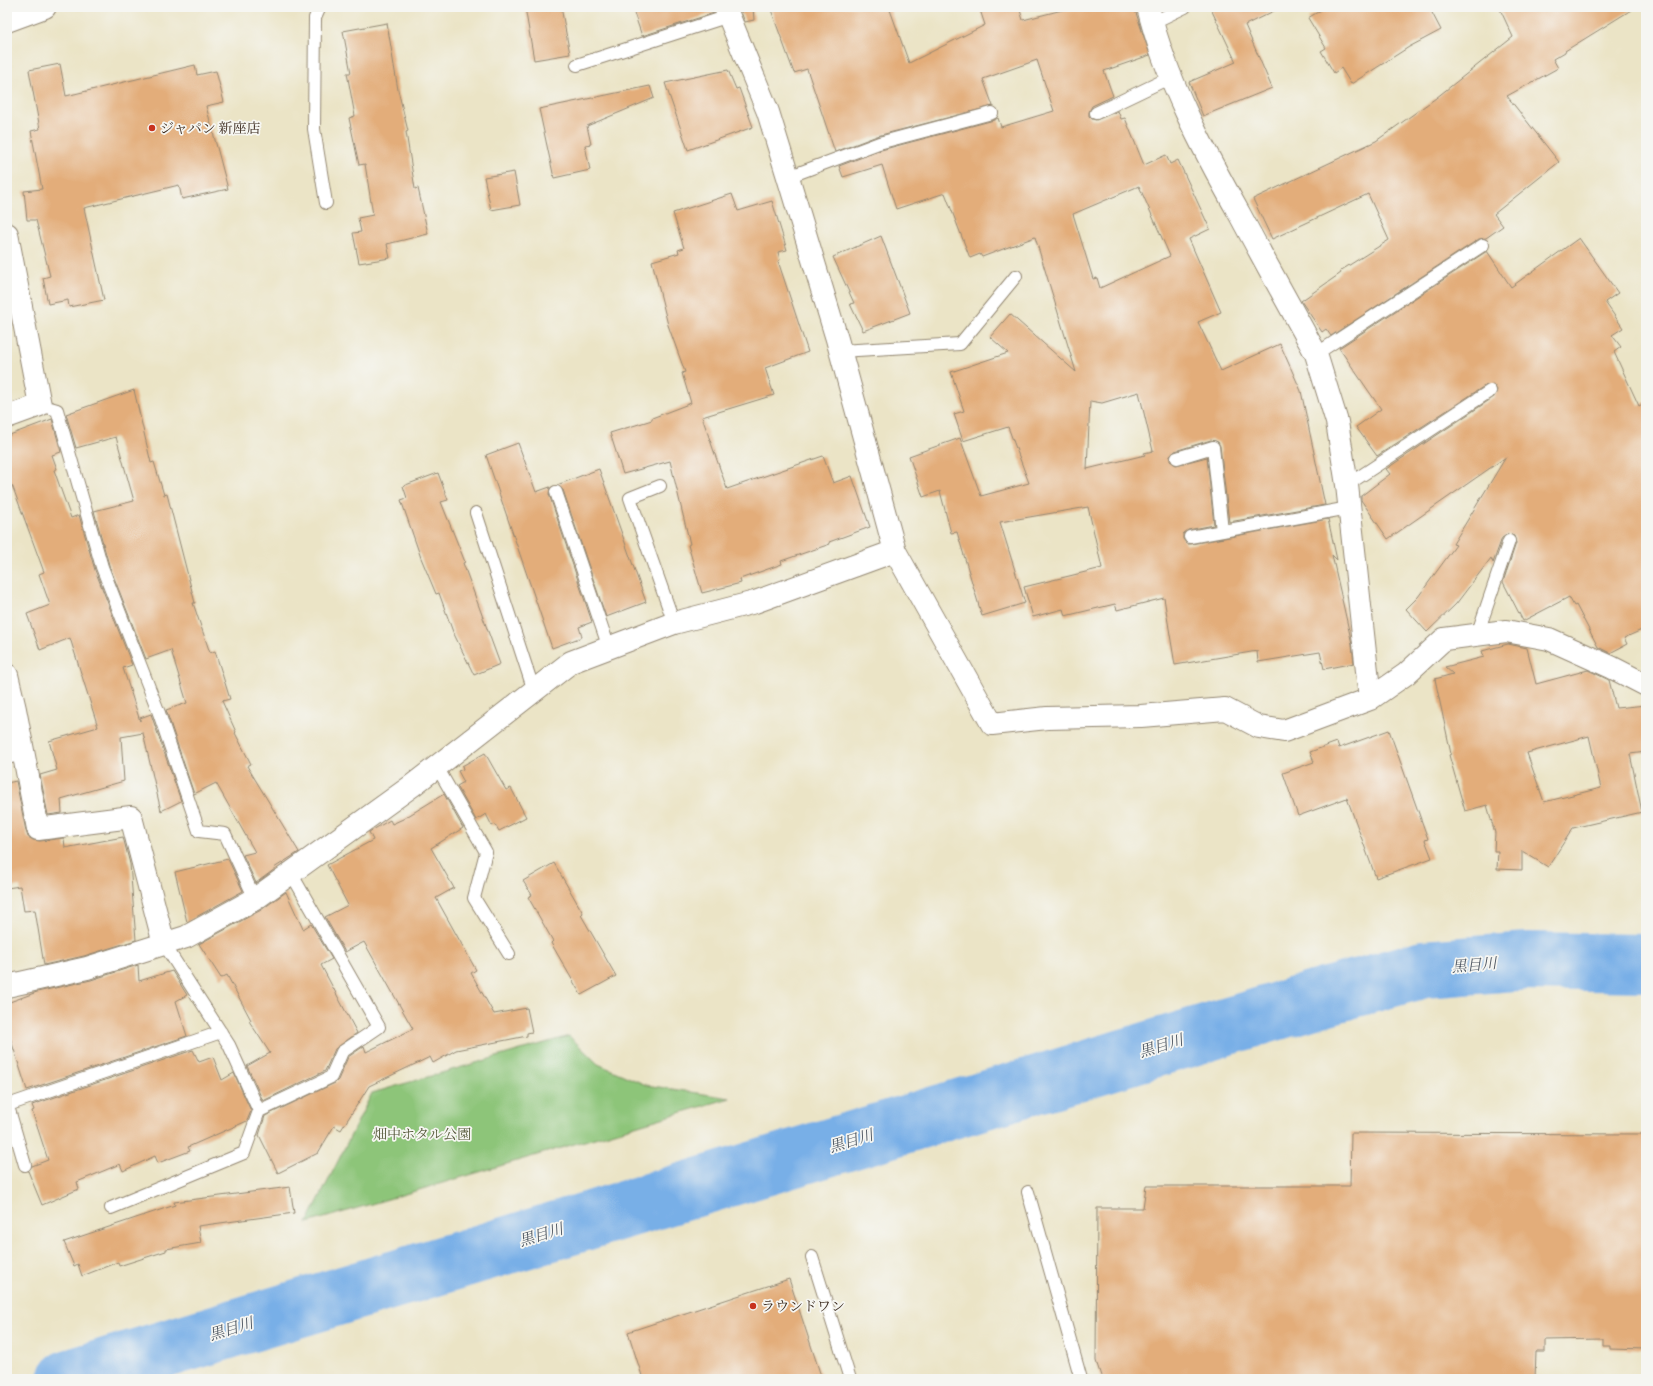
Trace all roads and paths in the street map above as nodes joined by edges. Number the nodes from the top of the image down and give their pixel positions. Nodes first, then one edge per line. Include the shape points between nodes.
1 (45, 7) edge
2 (320, 7) edge
3 (1185, 7) edge
4 (727, 11) edge
5 (1150, 15) edge
6 (7, 21) edge
7 (577, 65) dead end
8 (1171, 77) junction
9 (992, 113) dead end
10 (1096, 113) dead end
11 (788, 177) junction
12 (326, 203) dead end
13 (7, 234) edge
14 (1483, 245) dead end
15 (1016, 276) dead end
16 (840, 350) junction
17 (1316, 354) junction
18 (1490, 391) dead end
19 (40, 405) junction
20 (7, 417) edge
21 (1177, 458) dead end
22 (1347, 485) junction
23 (660, 486) dead end
24 (556, 492) dead end
25 (1349, 508) junction
26 (476, 513) dead end
27 (1222, 531) junction
28 (1190, 537) dead end
29 (1509, 541) dead end
30 (895, 551) junction
31 (674, 622) junction
32 (1477, 635) junction
33 (609, 648) junction
34 (7, 675) edge
35 (1646, 685) edge
36 (534, 691) junction
37 (1370, 699) junction
38 (15, 756) edge
39 (437, 767) junction
40 (291, 873) junction
41 (256, 899) junction
42 (164, 944) junction
43 (508, 954) dead end
44 (7, 986) edge
45 (221, 1032) junction
46 (7, 1104) edge
47 (259, 1111) junction
48 (25, 1165) dead end
49 (1028, 1192) dead end
50 (111, 1208) dead end
51 (812, 1257) dead end
52 (850, 1379) edge
53 (1081, 1379) edge

1 - 6 street
2 - 12 lane via 315,18 314,129
3 - 5 lane
4 - 7 lane
4 - 11 street via 768,112
5 - 8 street
8 - 10 lane
8 - 17 street via 1209,160
9 - 11 lane via 878,143
11 - 16 street
13 - 19 street
14 - 17 lane
15 - 16 lane via 960,344
16 - 30 street
17 - 22 street via 1337,422
18 - 22 lane
19 - 20 street
19 - 41 lane via 57,410 102,567 159,713 198,831 225,834
21 - 27 lane via 1213,447
22 - 25 street
23 - 31 lane via 630,498
24 - 33 lane
25 - 27 lane
25 - 37 street
26 - 36 lane
27 - 28 lane
29 - 32 lane
30 - 31 street via 755,602
30 - 37 street via 992,724 1047,718 1141,716 1225,709 1259,727 1284,731
31 - 33 street
32 - 35 street via 1506,631 1549,639
32 - 37 street via 1444,639 1406,674
33 - 36 street via 571,662
34 - 38 street via 16,709
36 - 39 street
38 - 42 street via 38,829 131,817
39 - 40 street
39 - 43 lane via 486,852 474,898
40 - 41 street
40 - 47 lane via 379,1027 342,1052 331,1077
41 - 42 street via 186,937
42 - 44 street via 87,968
42 - 45 lane
45 - 46 lane
45 - 47 lane via 230,1045
46 - 48 lane
47 - 50 lane via 244,1153
49 - 53 lane
51 - 52 lane

